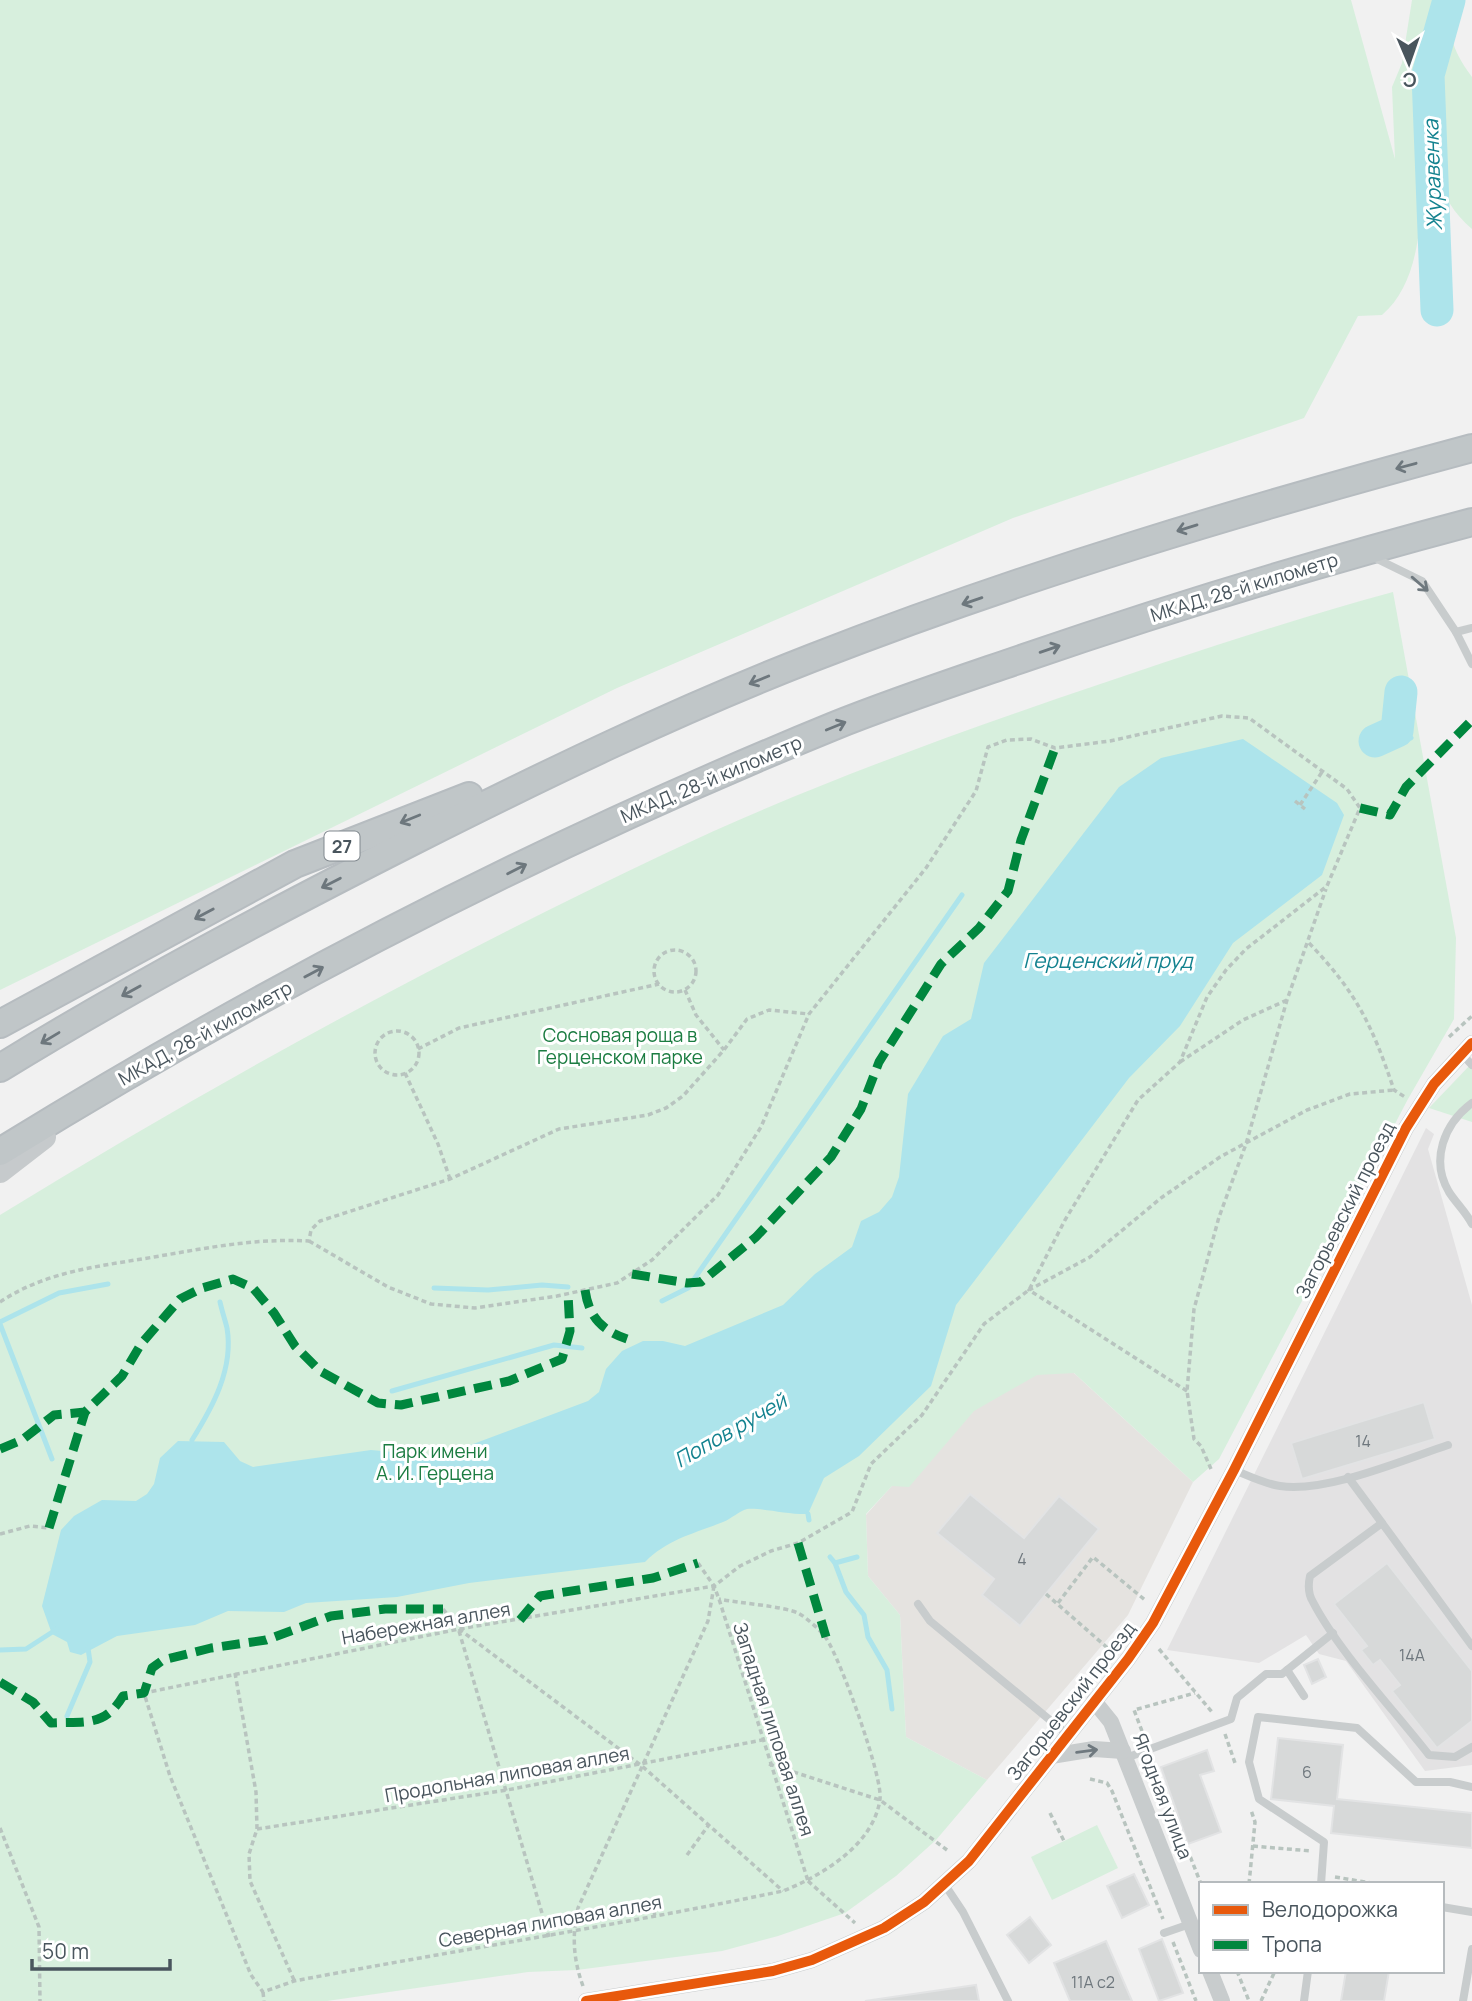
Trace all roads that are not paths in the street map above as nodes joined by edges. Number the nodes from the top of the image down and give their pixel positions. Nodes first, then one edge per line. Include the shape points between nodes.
1 (1472, 448) edge
2 (1472, 522) edge
3 (1361, 551) junction
4 (1472, 628) edge
5 (1456, 632) junction
6 (1472, 664) edge
7 (701, 704) junction
8 (0, 1024) edge
9 (1468, 1054) edge
10 (0, 1068) edge
11 (136, 1070) junction
12 (1472, 1103) edge
13 (0, 1152) edge
14 (0, 1171) edge
15 (1471, 1221) edge
16 (1448, 1445) dead end
17 (1234, 1469) junction
18 (1348, 1477) junction
19 (1382, 1523) junction
20 (918, 1604) dead end
21 (1333, 1633) junction
22 (1472, 1646) edge
23 (1287, 1670) junction
24 (1304, 1696) dead end
25 (1094, 1701) junction
26 (1231, 1718) junction
27 (1242, 1719) dead end
28 (1068, 1735) junction
29 (1472, 1747) edge
30 (1125, 1755) junction
31 (1051, 1756) junction
32 (1472, 1787) edge
33 (1321, 1880) edge
34 (945, 1885) junction
35 (1444, 1907) edge
36 (1472, 1912) edge
37 (1194, 1928) edge
38 (1166, 1932) road end
39 (1472, 1950) edge
40 (1211, 1973) edge
41 (1308, 1973) edge
42 (584, 1993) edge
43 (603, 2000) edge
44 (1008, 2001) edge
45 (1222, 2001) edge
46 (1304, 2001) edge
47 (1463, 2001) edge

1 -> 7 highway via 1141,542 836,649
2 - 3 highway, МКАД, 28-й километр
3 -> 5 lane via 1422,581
11 -> 3 highway, МКАД, 28-й километр via 407,925 623,816 729,770 946,685 1164,610
4 - 5 lane
5 - 6 lane
7 -> 8 highway, 27 via 295,864
7 -> 10 highway via 592,751 288,905
9 - 17 street, Загорьевский проезд via 1434,1084 1406,1128
11 - 13 highway, МКАД, 28-й километр
11 - 14 main road
12 - 15 lane via 1442,1140 1440,1164 1448,1191
16 - 18 lane
17 - 18 lane via 1278,1486 1302,1487
17 - 25 street, Загорьевский проезд via 1153,1623
18 - 19 lane
19 - 21 lane via 1310,1576 1312,1601
19 - 22 lane
20 - 28 lane via 930,1620
21 - 23 lane
21 - 29 lane via 1429,1755 1455,1757
23 - 24 lane
23 - 26 lane via 1266,1674 1237,1698
25 - 28 street, Загорьевский проезд
25 - 30 street, Ягодная улица via 1111,1722
26 - 27 lane
26 - 30 lane
28 - 31 street, Загорьевский проезд
31 -> 30 street via 1094,1749
30 - 37 street, Ягодная улица
31 - 34 street, Загорьевский проезд
32 - 33 lane via 1416,1782 1357,1728 1258,1717 1249,1762 1259,1798 1324,1842
34 - 43 street, Загорьевский проезд via 884,1928 812,1960
34 - 44 lane
35 - 36 lane
37 - 38 lane
39 - 47 lane
40 - 45 street
41 - 46 lane
42 - 43 street, Загорьевский проезд

